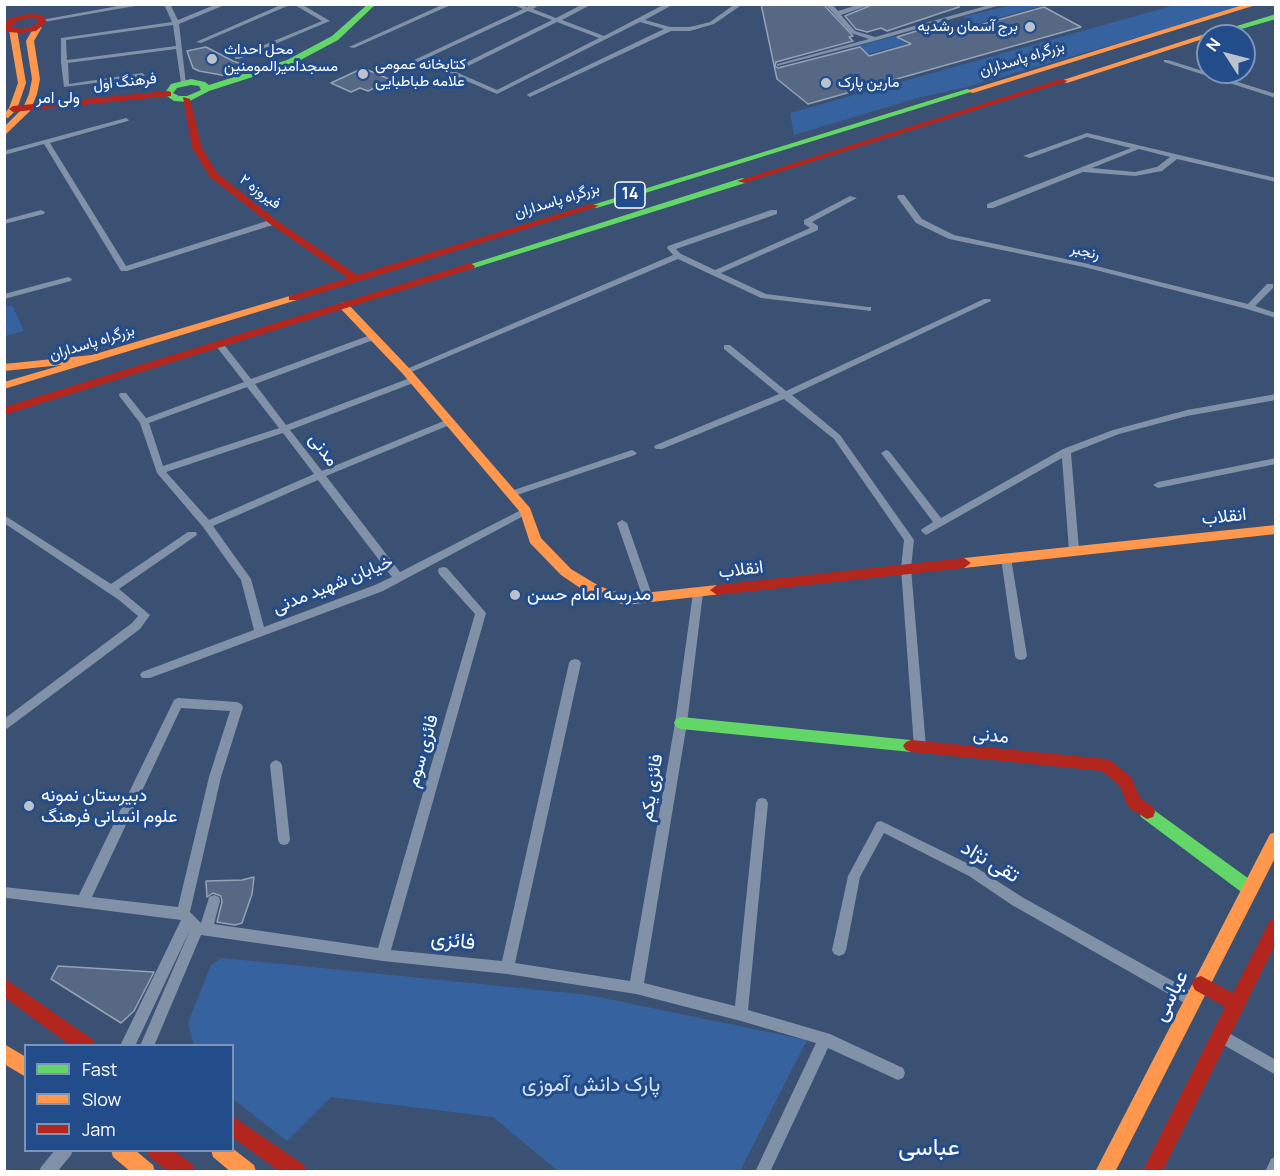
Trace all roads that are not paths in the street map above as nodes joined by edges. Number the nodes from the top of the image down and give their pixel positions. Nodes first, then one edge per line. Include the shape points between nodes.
1 (142, 4) edge
2 (167, 4) edge
3 (224, 4) edge
4 (289, 4) edge
5 (296, 4) edge
6 (373, 4) edge
7 (450, 4) edge
8 (516, 4) edge
9 (538, 4) edge
10 (589, 4) edge
11 (671, 4) edge
12 (740, 4) edge
13 (828, 4) edge
14 (869, 4) edge
15 (1256, 4) edge
16 (999, 5) edge
17 (528, 9) junction
18 (836, 14) junction
19 (1275, 15) edge
20 (36, 17) edge
21 (12, 20) edge
22 (557, 20) junction
23 (640, 20) junction
24 (176, 23) junction
25 (1246, 24) edge
26 (670, 29) junction
27 (604, 38) junction
28 (875, 39) junction
29 (1196, 40) edge
30 (200, 42) dead end
31 (180, 46) junction
32 (352, 48) dead end
33 (237, 58) dead end
34 (421, 58) junction
35 (1166, 61) dead end
36 (64, 62) junction
37 (779, 65) dead end
38 (398, 69) dead end
39 (451, 72) junction
40 (142, 75) dead end
41 (184, 83) junction
42 (206, 89) junction
43 (168, 94) junction
44 (530, 96) dead end
45 (1275, 96) edge
46 (186, 99) junction
47 (15, 112) edge
48 (126, 120) dead end
49 (4, 133) edge
50 (47, 143) junction
51 (1139, 147) junction
52 (8, 153) edge
53 (1027, 156) dead end
54 (1176, 156) junction
55 (4, 161) edge
56 (1082, 169) junction
57 (1275, 180) edge
58 (901, 197) dead end
59 (853, 198) dead end
60 (990, 206) dead end
61 (41, 212) dead end
62 (774, 212) dead end
63 (4, 222) edge
64 (273, 222) junction
65 (678, 256) junction
66 (715, 273) junction
67 (68, 279) dead end
68 (356, 279) junction
69 (1269, 286) dead end
70 (4, 297) edge
71 (987, 301) dead end
72 (343, 305) junction
73 (1250, 307) junction
74 (868, 309) dead end
75 (1275, 316) edge
76 (373, 337) junction
77 (219, 344) junction
78 (727, 347) dead end
79 (102, 357) junction
80 (4, 368) edge
81 (409, 375) junction
82 (249, 383) junction
83 (4, 386) edge
84 (123, 395) dead end
85 (785, 395) junction
86 (1275, 397) edge
87 (7, 410) edge
88 (144, 422) junction
89 (449, 422) junction
90 (285, 429) junction
91 (659, 447) dead end
92 (1066, 451) junction
93 (632, 453) dead end
94 (886, 453) dead end
95 (1275, 461) edge
96 (160, 471) junction
97 (320, 475) junction
98 (1158, 485) dead end
99 (511, 494) junction
100 (526, 511) junction
101 (4, 518) edge
102 (622, 523) dead end
103 (939, 523) junction
104 (207, 525) junction
105 (1275, 529) edge
106 (926, 531) dead end
107 (192, 535) dead end
108 (1074, 550) junction
109 (1006, 558) junction
110 (906, 568) junction
111 (442, 571) dead end
112 (399, 578) junction
113 (111, 589) junction
114 (698, 593) junction
115 (648, 598) junction
116 (261, 632) junction
117 (1021, 656) dead end
118 (575, 663) dead end
119 (146, 675) dead end
120 (681, 723) junction
121 (4, 726) edge
122 (920, 747) junction
123 (276, 765) dead end
124 (762, 803) dead end
125 (1275, 839) edge
126 (284, 840) dead end
127 (1250, 889) junction
128 (7, 892) dead end
129 (83, 901) junction
130 (214, 901) dead end
131 (193, 923) junction
132 (1275, 925) edge
133 (839, 950) dead end
134 (383, 955) junction
135 (507, 968) junction
136 (1201, 984) junction
137 (4, 986) edge
138 (636, 988) junction
139 (1193, 1000) junction
140 (1236, 1004) junction
141 (741, 1014) junction
142 (1220, 1035) junction
143 (825, 1038) junction
144 (84, 1044) edge
145 (128, 1044) edge
146 (148, 1044) edge
147 (4, 1053) edge
148 (24, 1067) edge
149 (1275, 1068) edge
150 (898, 1072) dead end
151 (234, 1126) edge
152 (64, 1152) edge
153 (122, 1152) edge
154 (159, 1152) edge
155 (223, 1152) edge
156 (1275, 1164) edge
157 (244, 1169) edge
158 (46, 1172) edge
159 (146, 1172) edge
160 (186, 1172) edge
161 (297, 1172) edge
162 (762, 1172) edge
163 (1104, 1172) edge
164 (1151, 1172) edge
165 (1272, 1172) edge

1 - 20 street
2 - 24 street
3 - 24 street
4 - 30 street
5 - 33 street via 327,21
6 - 42 main road via 314,51
7 - 32 street
8 - 17 street
9 - 17 street
10 - 22 street
11 - 23 street
12 - 26 street via 712,23
13 - 18 street
14 - 18 street
15 - 68 main road, بزرگراه پاسداران / 14
16 - 28 street
17 - 22 street
17 - 34 street
18 - 28 street via 853,32
19 - 25 main road, بزرگراه پاسداران / 14
20 - 21 main road via 27,30
20 - 47 main road via 30,42 36,79
21 - 47 main road via 21,83
22 - 27 street
22 - 39 street
23 - 26 street
23 - 27 street
24 - 31 street
24 - 36 street via 63,39
26 - 44 street
27 - 39 street via 497,92
28 - 37 street
29 - 72 main road, بزرگراه پاسداران / 14
31 - 36 street
31 - 41 street
34 - 38 street
34 - 39 street
35 - 45 street
36 - 40 street via 66,86
41 - 42 main road via 202,84
41 - 43 main road via 174,86
42 - 46 main road via 199,96
43 - 46 main road
43 - 47 main road, فرهنگ اول
46 - 64 main road, فیروزه ٢ via 197,148 213,175
47 - 49 main road
48 - 50 street
50 - 52 street
50 - 64 street via 124,269
51 - 53 street via 1087,135
51 - 54 street
51 - 56 street
52 - 55 street
54 - 56 street via 1159,169 1135,174
54 - 57 street
56 - 60 street
58 - 73 street, رنجبر via 919,221 952,237 1084,264
59 - 66 street via 807,222 815,228
61 - 63 street
62 - 65 street via 671,249
64 - 68 main road, فیروزه ٢
65 - 66 street
65 - 81 street
66 - 74 street via 764,296
67 - 70 street
68 - 79 main road, بزرگراه پاسداران / 14
69 - 73 street
71 - 85 street
72 - 76 main road, انقلاب
72 - 77 main road, بزرگراه پاسداران / 14
73 - 75 street, رنجبر
76 - 81 main road, انقلاب
76 - 82 street
77 - 82 street, مدنی
77 - 87 main road, بزرگراه پاسداران / 14
78 - 85 street
79 - 80 main road
79 - 83 main road, بزرگراه پاسداران / 14
81 - 89 main road, انقلاب
81 - 90 street
82 - 88 street
82 - 90 street, مدنی
84 - 88 street
85 - 91 street
85 - 110 street via 845,448 909,540
86 - 92 street via 1188,413 1116,432
88 - 96 street
89 - 97 street
89 - 99 main road, انقلاب
90 - 96 street
90 - 97 street, مدنی
92 - 103 street
92 - 108 street
93 - 99 street
94 - 103 street
95 - 98 street
96 - 104 street
97 - 104 street
97 - 112 street, مدنی
99 - 100 main road, انقلاب
100 - 112 street, خیابان شهید مدنی
100 - 115 main road, انقلاب via 535,540 566,572 594,590 625,600
101 - 113 street
102 - 115 street
103 - 106 street
104 - 116 street via 246,579
105 - 108 main road, انقلاب
107 - 113 street
108 - 109 main road, انقلاب
109 - 110 main road, انقلاب
109 - 117 street
110 - 114 main road, انقلاب
110 - 122 street
111 - 134 street, فائزی سوم via 481,613
112 - 116 street, خیابان شهید مدنی
113 - 121 street via 145,615 136,626
114 - 115 main road, انقلاب
114 - 120 street, فائزی یکم
116 - 119 street, خیابان شهید مدنی
118 - 135 street
120 - 122 main road, مدنی
120 - 138 street, فائزی یکم
122 - 127 main road, مدنی via 1106,765 1126,783 1134,802
123 - 126 street
124 - 141 street
125 - 127 main road, عباسى
127 - 136 main road, عباسى
128 - 129 street, فائزی
129 - 131 street, فائزی
129 - 131 street via 178,703 237,707 215,777
130 - 131 street
131 - 134 street, فائزی
131 - 145 street
131 - 146 street
132 - 140 main road
133 - 139 street, تقی نژاد via 854,876 880,826 973,872
134 - 135 street, فائزی
135 - 138 street, فائزی
136 - 139 main road, عباسى
136 - 140 main road
137 - 144 main road
138 - 141 street, فائزی
139 - 163 main road, عباسى
140 - 142 main road
141 - 143 street, فائزی
142 - 149 street
142 - 164 main road
143 - 150 street, فائزی
143 - 162 street
147 - 148 main road
151 - 161 main road
152 - 158 street
153 - 159 main road
154 - 160 main road
155 - 157 main road
156 - 165 street

